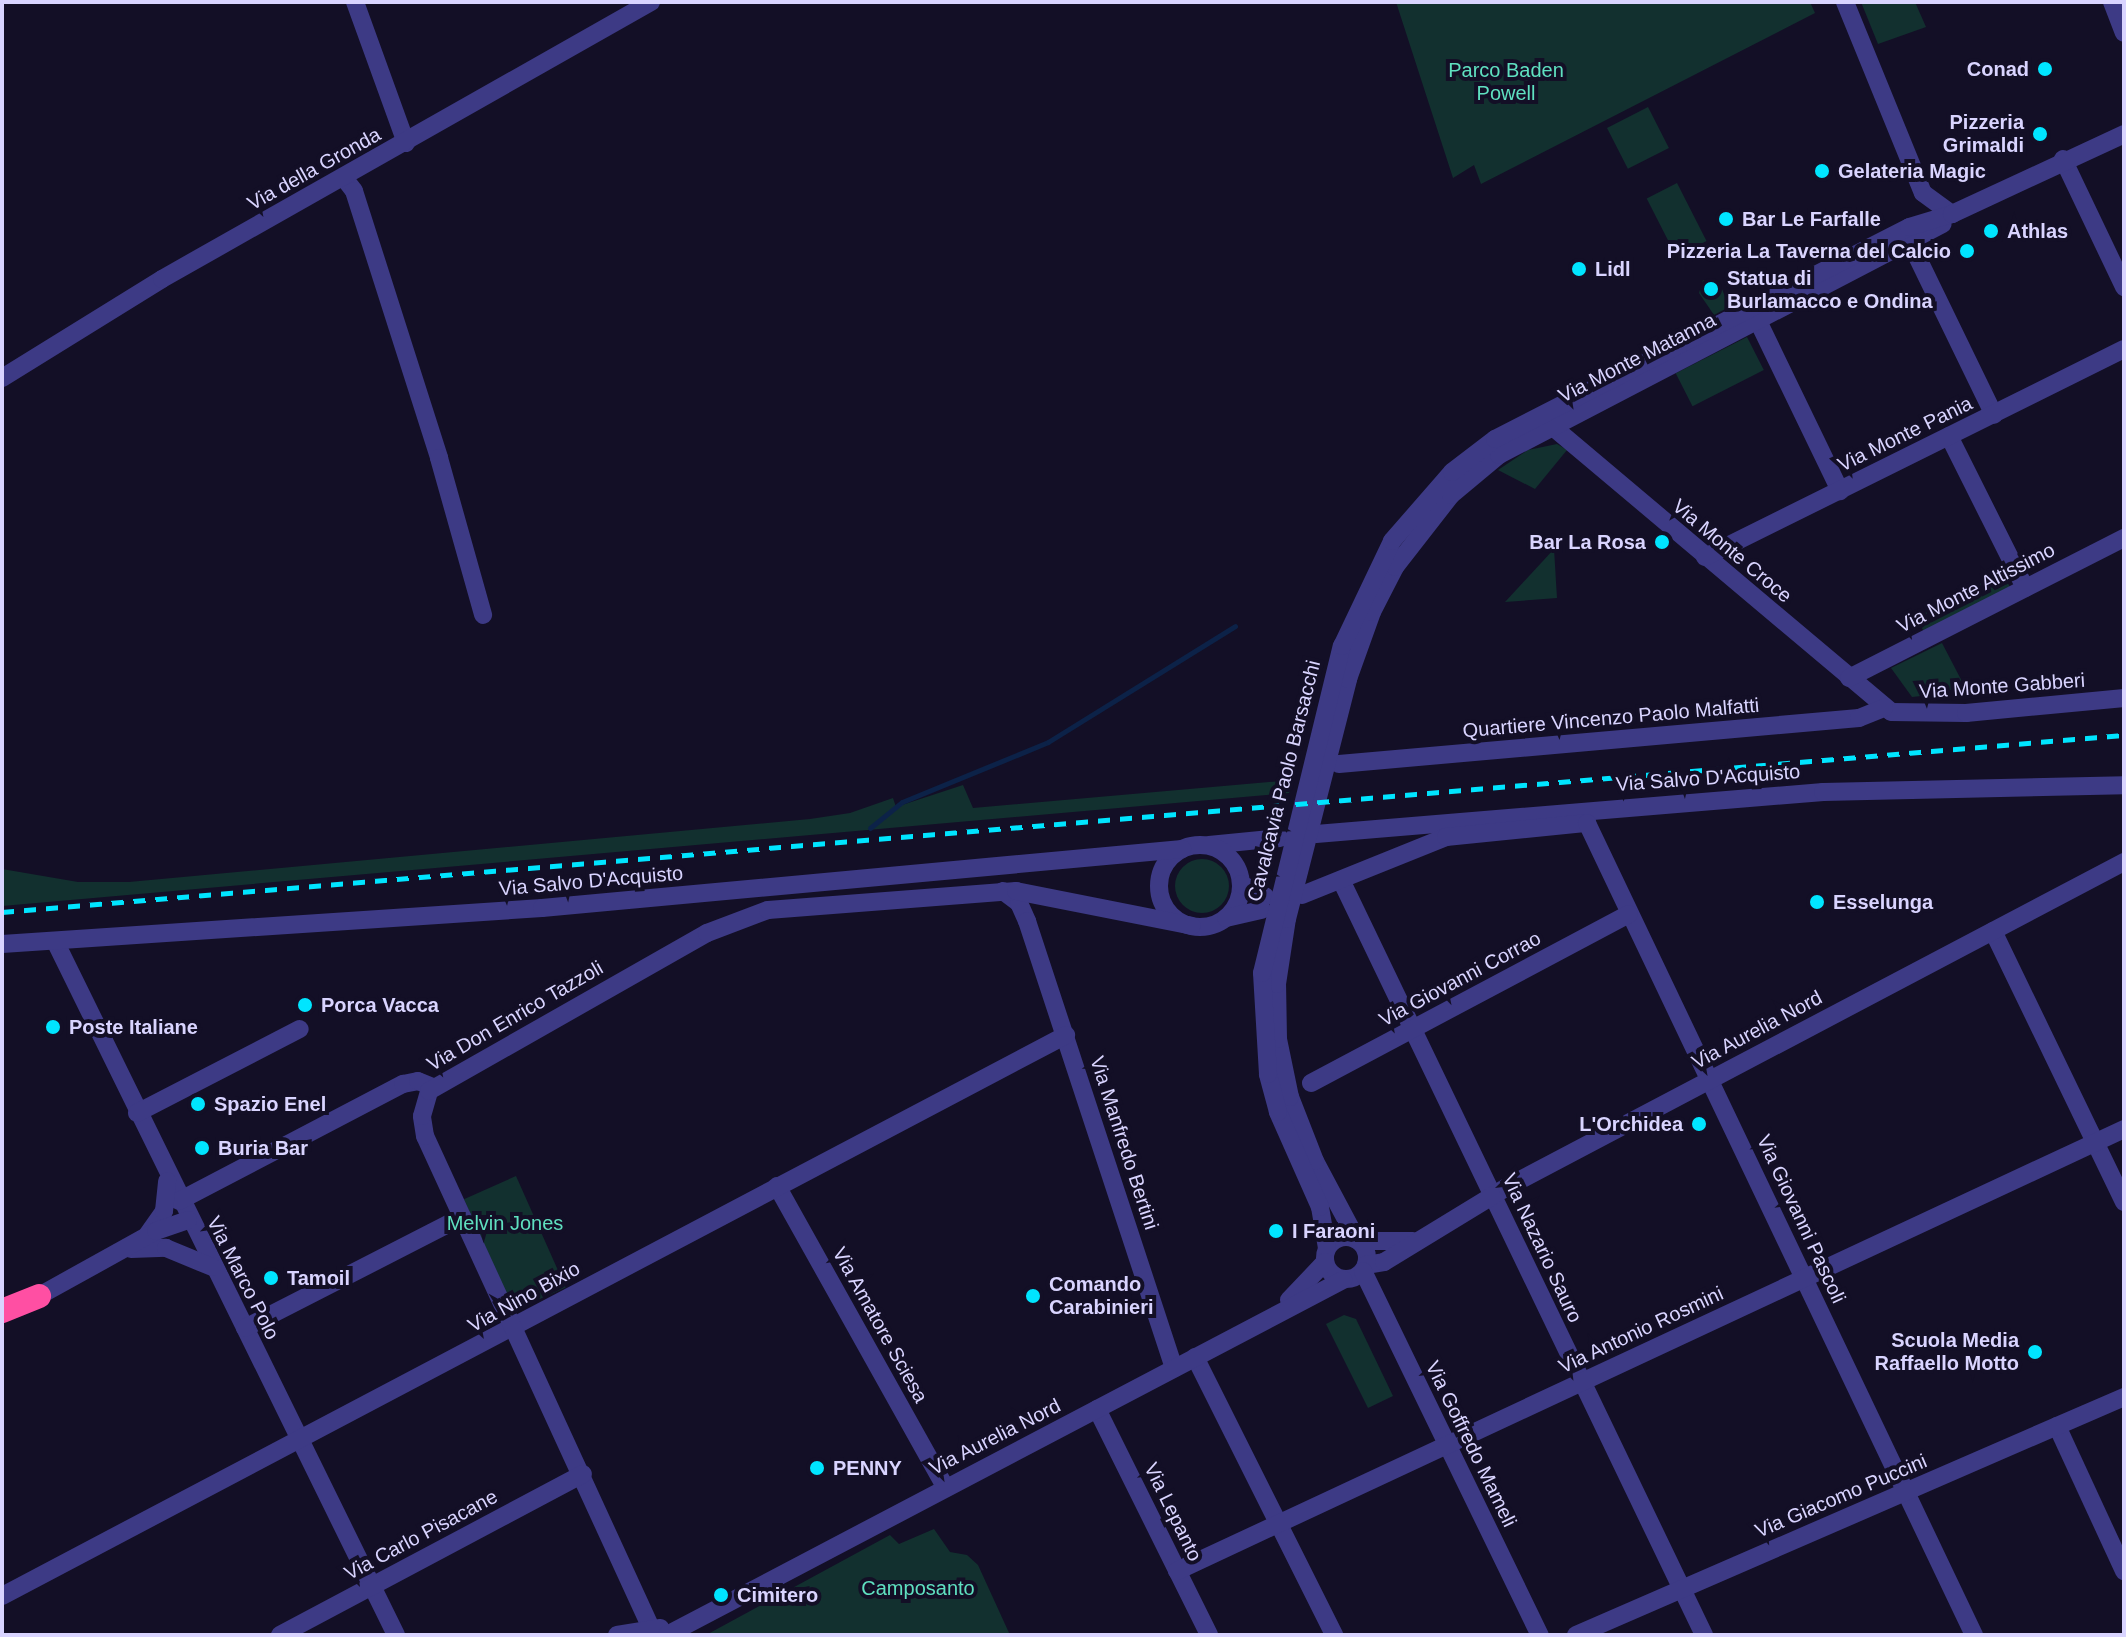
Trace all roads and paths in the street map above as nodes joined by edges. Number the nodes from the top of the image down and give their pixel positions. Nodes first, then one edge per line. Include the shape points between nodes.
1 (355, 2) edge
2 (651, 2) edge
3 (1845, 2) edge
4 (2112, 2) edge
5 (2124, 33) edge
6 (2124, 134) edge
7 (406, 143) junction
8 (2063, 159) junction
9 (344, 178) junction
10 (1923, 193) junction
11 (1952, 214) junction
12 (1910, 234) junction
13 (2124, 287) edge
14 (1758, 321) junction
15 (2124, 349) edge
16 (2, 378) edge
17 (1557, 407) joint
18 (1994, 415) junction
19 (1553, 427) junction
20 (1949, 436) junction
21 (1840, 491) junction
22 (2124, 538) edge
23 (1705, 557) junction
24 (2025, 588) junction
25 (483, 615) dead end
26 (1342, 675) junction
27 (1849, 678) junction
28 (2124, 698) edge
29 (1884, 708) junction
30 (1339, 764) dead end
31 (2124, 782) edge
32 (1316, 834) dead end
33 (1209, 845) junction
34 (1182, 849) junction
35 (1118, 854) junction
36 (2124, 862) edge
37 (1240, 878) junction
38 (1341, 880) junction
39 (1160, 881) junction
40 (1003, 891) junction
41 (1302, 895) dead end
42 (1068, 901) junction
43 (1122, 910) junction
44 (1629, 914) junction
45 (1226, 918) junction
46 (1192, 926) junction
47 (1993, 931) junction
48 (1030, 932) junction
49 (1275, 936) junction
50 (55, 941) junction
51 (2, 944) edge
52 (300, 1029) dead end
53 (1411, 1030) junction
54 (1066, 1035) junction
55 (1710, 1079) junction
56 (1311, 1083) dead end
57 (433, 1087) junction
58 (137, 1113) junction
59 (2124, 1129) edge
60 (2096, 1142) junction
61 (167, 1174) junction
62 (777, 1186) junction
63 (1493, 1195) junction
64 (179, 1201) junction
65 (2124, 1202) edge
66 (462, 1217) junction
67 (192, 1227) junction
68 (1358, 1240) junction
69 (154, 1241) junction
70 (1413, 1241) junction
71 (1326, 1255) junction
72 (212, 1267) junction
73 (1365, 1268) junction
74 (1804, 1277) junction
75 (1343, 1280) junction
76 (39, 1296) junction
77 (2, 1311) edge
78 (2, 1317) edge
79 (1258, 1323) junction
80 (245, 1328) junction
81 (515, 1329) junction
82 (1195, 1357) junction
83 (1174, 1368) junction
84 (1581, 1383) junction
85 (2124, 1397) edge
86 (1097, 1409) junction
87 (2057, 1426) junction
88 (301, 1441) junction
89 (1446, 1444) junction
90 (583, 1474) junction
91 (945, 1487) junction
92 (1905, 1492) junction
93 (1279, 1523) junction
94 (1177, 1571) junction
95 (2124, 1571) edge
96 (372, 1587) junction
97 (1681, 1589) junction
98 (2, 1596) edge
99 (667, 1630) edge
100 (280, 1635) edge
101 (396, 1635) edge
102 (617, 1635) edge
103 (1209, 1635) edge
104 (1334, 1635) edge
105 (1540, 1635) edge
106 (1576, 1635) edge
107 (1704, 1635) edge
108 (1974, 1635) edge

1 - 7 street
2 - 7 street, Via della Gronda
3 - 10 street
4 - 5 street
6 - 8 street, Via Monte Matanna
7 - 9 street, Via della Gronda
8 - 11 street, Via Monte Matanna
8 - 13 street
9 - 16 street, Via della Gronda via 162,279
9 - 25 street via 354,191 439,458
10 - 11 street
10 - 12 street
11 - 12 street, Via Monte Matanna
12 - 14 street, Via Monte Matanna
12 - 17 street, Via Monte Matanna
12 - 18 street
14 - 19 street, Via Monte Matanna
14 - 21 street
15 - 18 street, Via Monte Pania
17 - 26 street, Cavalcavia Paolo Barsacchi via 1471,455 1418,508 1368,584
18 - 20 street, Via Monte Pania
19 - 23 street, Via Monte Croce
19 - 26 street, Cavalcavia Paolo Barsacchi via 1488,463 1428,521 1383,590
20 - 21 street, Via Monte Pania
20 - 24 street
21 - 23 street, Via Monte Pania
22 - 24 street, Via Monte Altissimo
23 - 27 street, Via Monte Croce
24 - 27 street, Via Monte Altissimo
26 - 49 street, Cavalcavia Paolo Barsacchi
27 - 29 street, Via Monte Croce
28 - 29 street, Via Monte Gabberi via 1966,713 1905,715
29 - 30 street, Quartiere Vincenzo Paolo Malfatti via 1859,718
31 - 32 street, Via Salvo D'Acquisto via 1823,792
33 - 34 street, Via Salvo D'Acquisto
33 - 37 street via 1227,854
33 - 37 street, Via Salvo D'Acquisto via 1279,838
34 - 35 street, Via Salvo D'Acquisto
34 - 39 street
35 - 39 street via 1140,859
35 - 50 street, Via Salvo D'Acquisto via 542,908
36 - 47 street, Via Aurelia Nord
37 - 45 street, Via Salvo D'Acquisto via 1238,903
37 - 45 street via 1264,903
38 - 41 street
38 - 44 street, Via Giovanni Pascoli via 1446,837 1587,823
38 - 53 street, Via Nazario Sauro
39 - 43 street via 1144,903
39 - 46 street via 1170,913
40 - 42 street, Via Don Enrico Tazzoli
40 - 48 street, Via Manfredo Bertini via 1019,903
40 - 57 street, Via Don Enrico Tazzoli via 788,907 750,915 707,933
42 - 43 street, Via Don Enrico Tazzoli
42 - 48 street via 1041,909
43 - 46 street, Via Don Enrico Tazzoli
44 - 53 street, Via Giovanni Corrao
44 - 55 street, Via Giovanni Pascoli
45 - 46 street
47 - 55 street, Via Aurelia Nord
47 - 60 street
48 - 54 street, Via Manfredo Bertini
49 - 68 street, Cavalcavia Paolo Barsacchi via 1285,1077 1307,1143
49 - 71 street, Cavalcavia Paolo Barsacchi via 1260,1008 1268,1074 1278,1112 1320,1207
50 - 51 street, Via Salvo D'Acquisto
50 - 58 street, Via Marco Polo
52 - 58 street
53 - 56 street, Via Giovanni Corrao
53 - 63 street, Via Nazario Sauro
54 - 62 street, Via Nino Bixio
54 - 83 street, Via Manfredo Bertini
55 - 63 street, Via Aurelia Nord
55 - 74 street, Via Giovanni Pascoli
57 - 64 street via 418,1081 403,1084
57 - 66 street, Via Don Enrico Tazzoli via 423,1108 423,1130
58 - 61 street, Via Marco Polo
59 - 60 street, Via Antonio Rosmini
60 - 65 street
60 - 74 street, Via Antonio Rosmini
61 - 64 street, Via Marco Polo
61 - 69 street via 164,1211
62 - 81 street, Via Nino Bixio
62 - 91 street, Via Amatore Sciesa
63 - 70 street, Via Aurelia Nord
63 - 84 street, Via Nazario Sauro
64 - 67 street, Via Marco Polo
66 - 80 street
66 - 81 street, Via Don Enrico Tazzoli
67 - 69 street
67 - 72 street, Via Marco Polo
68 - 70 street, Via Aurelia Nord
68 - 71 street via 1342,1237
68 - 73 street
69 - 72 street
69 - 76 street via 128,1249
70 - 73 street, Via Aurelia Nord via 1384,1262
71 - 75 street via 1330,1273
71 - 79 street, Via Aurelia Nord via 1302,1291
72 - 80 street, Via Marco Polo
73 - 75 street
73 - 89 street, Via Goffredo Mameli
74 - 84 street, Via Antonio Rosmini
74 - 92 street, Via Giovanni Pascoli
75 - 79 street, Via Aurelia Nord
76 - 77 highway
76 - 78 street
79 - 82 street, Via Aurelia Nord
80 - 88 street, Via Marco Polo
81 - 88 street, Via Nino Bixio
81 - 90 street, Via Don Enrico Tazzoli
82 - 83 street, Via Aurelia Nord
82 - 93 street
83 - 86 street, Via Aurelia Nord
84 - 89 street, Via Antonio Rosmini
84 - 97 street, Via Nazario Sauro
85 - 87 street, Via Giacomo Puccini
86 - 91 street, Via Aurelia Nord
86 - 94 street, Via Lepanto
87 - 92 street, Via Giacomo Puccini
87 - 95 street
88 - 96 street, Via Marco Polo
88 - 98 street, Via Nino Bixio
89 - 93 street, Via Antonio Rosmini
89 - 105 street, Via Goffredo Mameli
90 - 96 street, Via Carlo Pisacane
90 - 99 street, Via Don Enrico Tazzoli
91 - 99 street, Via Aurelia Nord
92 - 97 street, Via Giacomo Puccini
92 - 108 street, Via Giovanni Pascoli
93 - 94 street, Via Antonio Rosmini
93 - 104 street
94 - 103 street, Via Lepanto
96 - 100 street, Via Carlo Pisacane
96 - 101 street, Via Marco Polo
97 - 106 street, Via Giacomo Puccini
97 - 107 street, Via Nazario Sauro
99 - 102 street, Via Aurelia Nord

